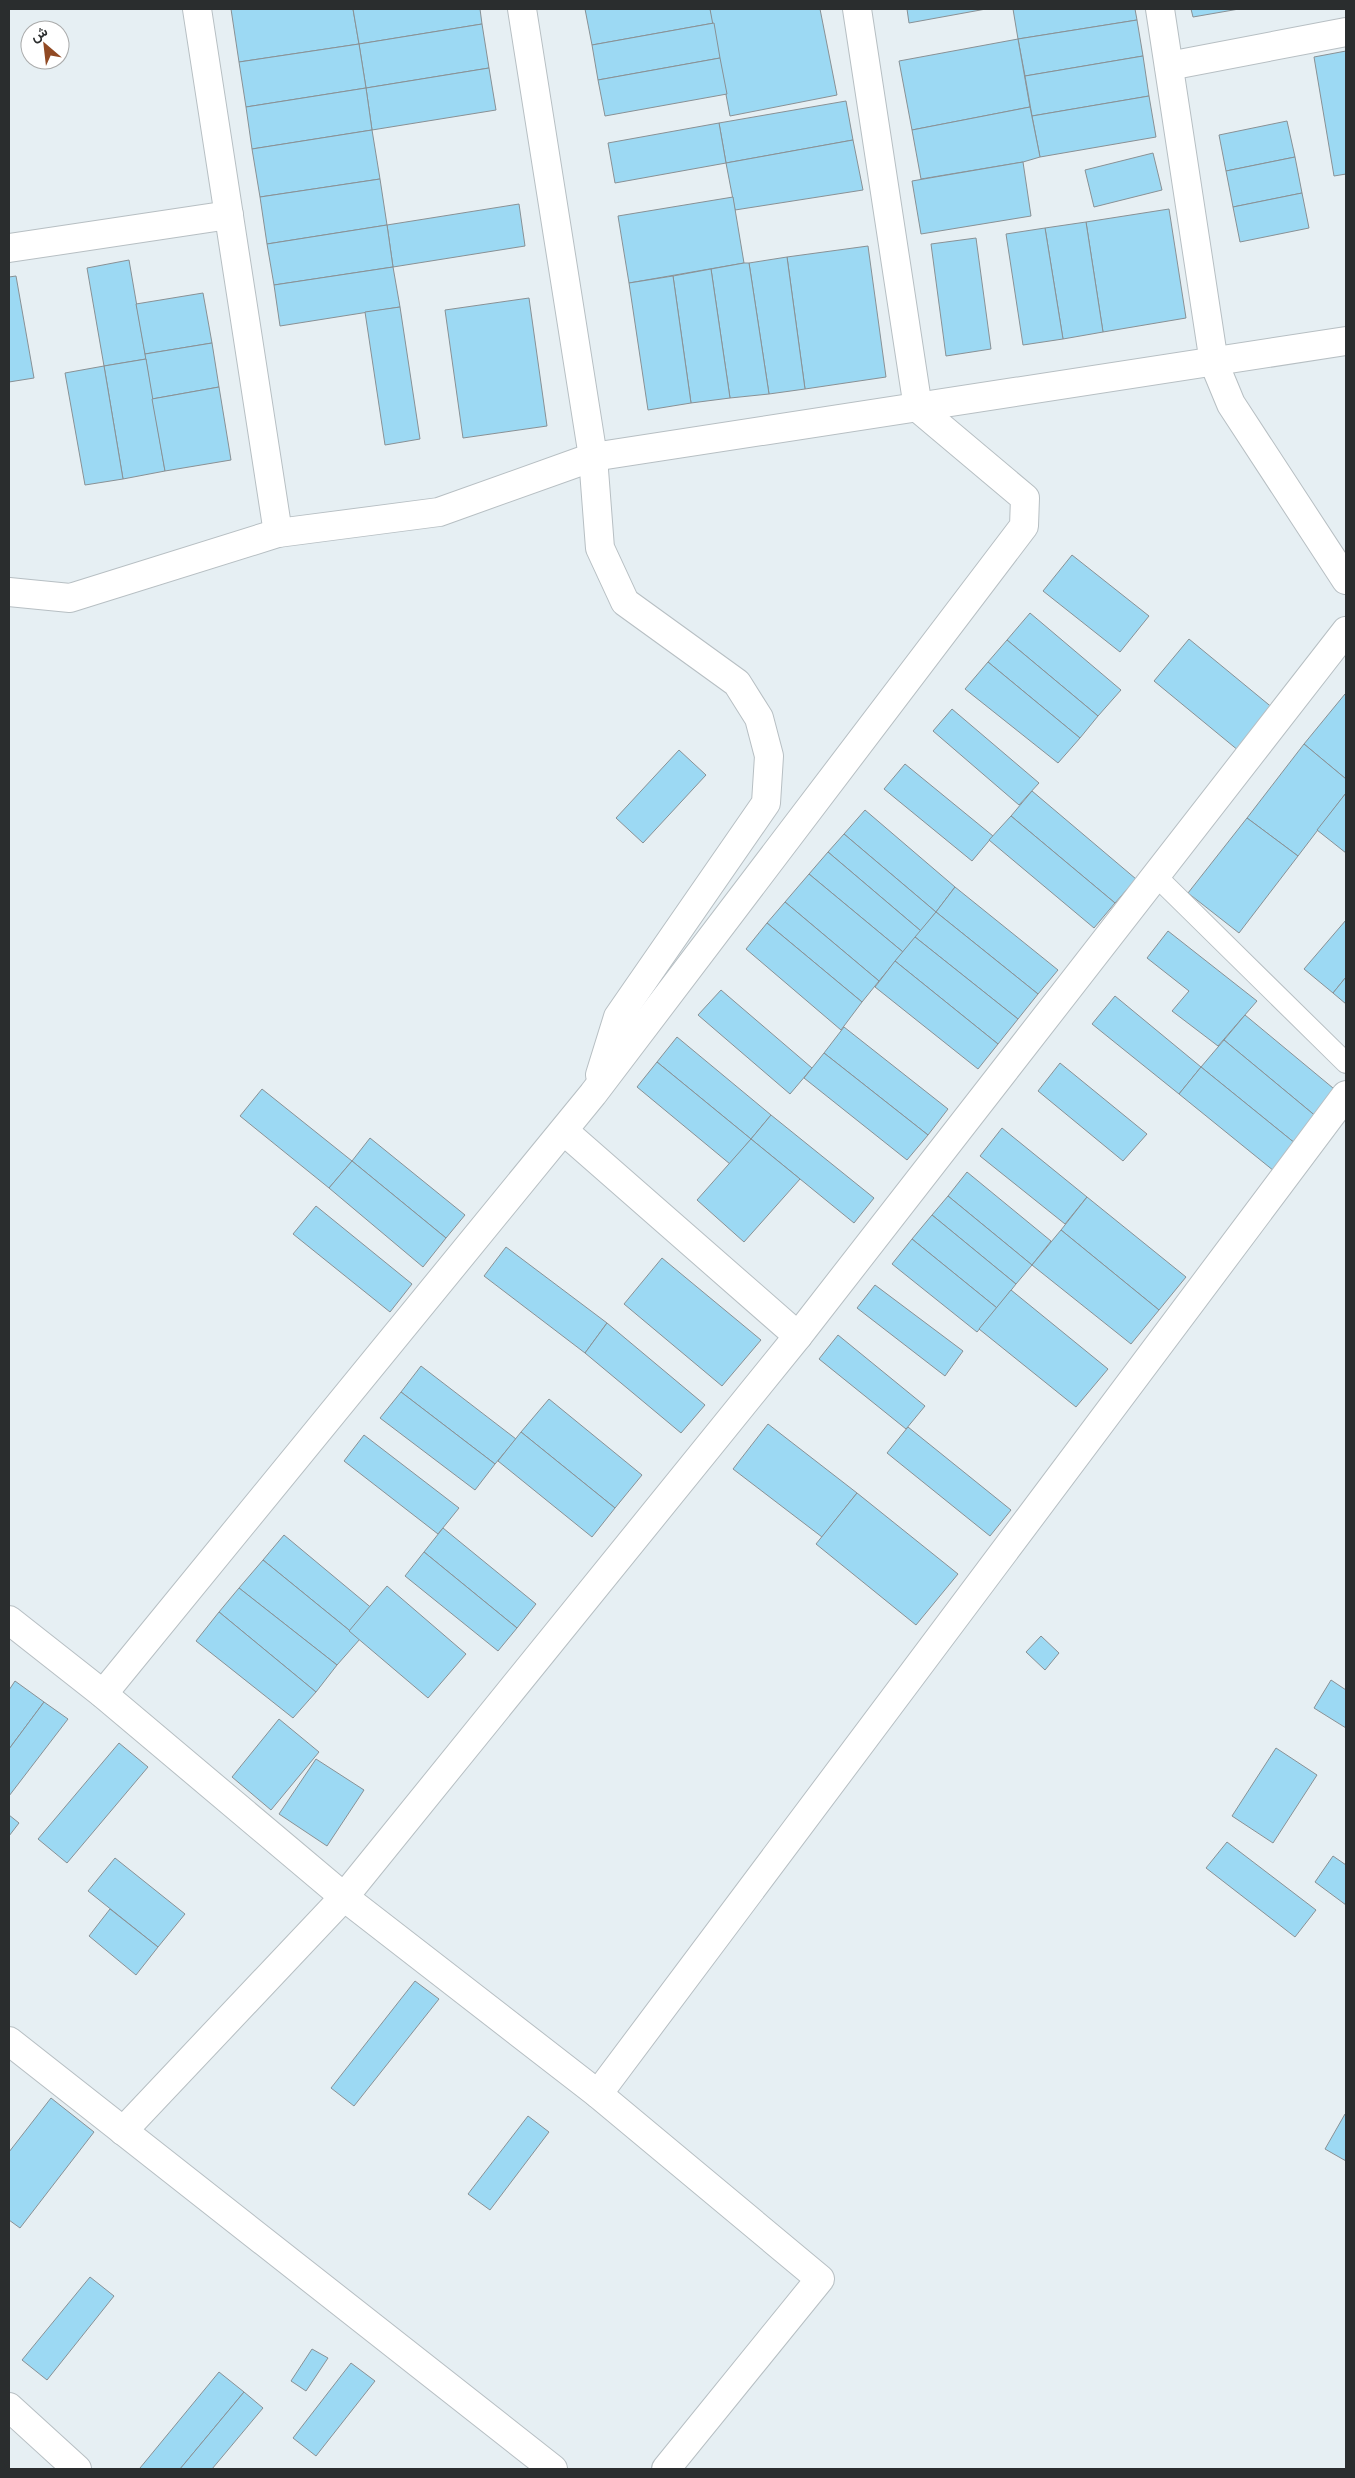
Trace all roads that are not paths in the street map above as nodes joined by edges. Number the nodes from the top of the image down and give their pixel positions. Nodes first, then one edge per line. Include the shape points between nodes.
1 (197, 9) edge
2 (522, 9) edge
3 (857, 9) edge
4 (1160, 9) edge
5 (1346, 32) edge
6 (1169, 66) junction
7 (229, 215) junction
8 (9, 248) edge
9 (1346, 341) edge
10 (1214, 362) junction
11 (918, 408) junction
12 (594, 458) junction
13 (278, 533) junction
14 (1346, 580) edge
15 (9, 592) edge
16 (1346, 631) edge
17 (1156, 876) junction
18 (1346, 1063) edge
19 (594, 1094) junction
20 (1346, 1095) edge
21 (564, 1131) junction
22 (798, 1336) junction
23 (9, 1620) edge
24 (104, 1694) junction
25 (344, 1897) junction
26 (9, 2041) edge
27 (598, 2094) junction
28 (123, 2131) junction
29 (9, 2407) edge
30 (77, 2469) edge
31 (553, 2469) edge
32 (666, 2469) edge

1 - 7 street
2 - 12 street
3 - 11 street
4 - 6 street
5 - 6 street
6 - 10 street
7 - 8 street
7 - 13 street
9 - 10 street
10 - 11 street
10 - 14 street via 1231,404
11 - 12 street
11 - 19 street via 1025,498 1024,526
12 - 13 street via 439,512
12 - 19 street via 600,548 625,602 737,683 759,718 769,756 766,803 618,1017
13 - 15 street via 70,598
16 - 17 street
17 - 18 lane
17 - 22 street
19 - 21 street
20 - 27 street
21 - 22 street
21 - 24 street
22 - 25 street
23 - 24 street
24 - 25 street
25 - 27 street
25 - 28 street
26 - 28 street
27 - 32 street via 820,2280
28 - 31 street
29 - 30 street

